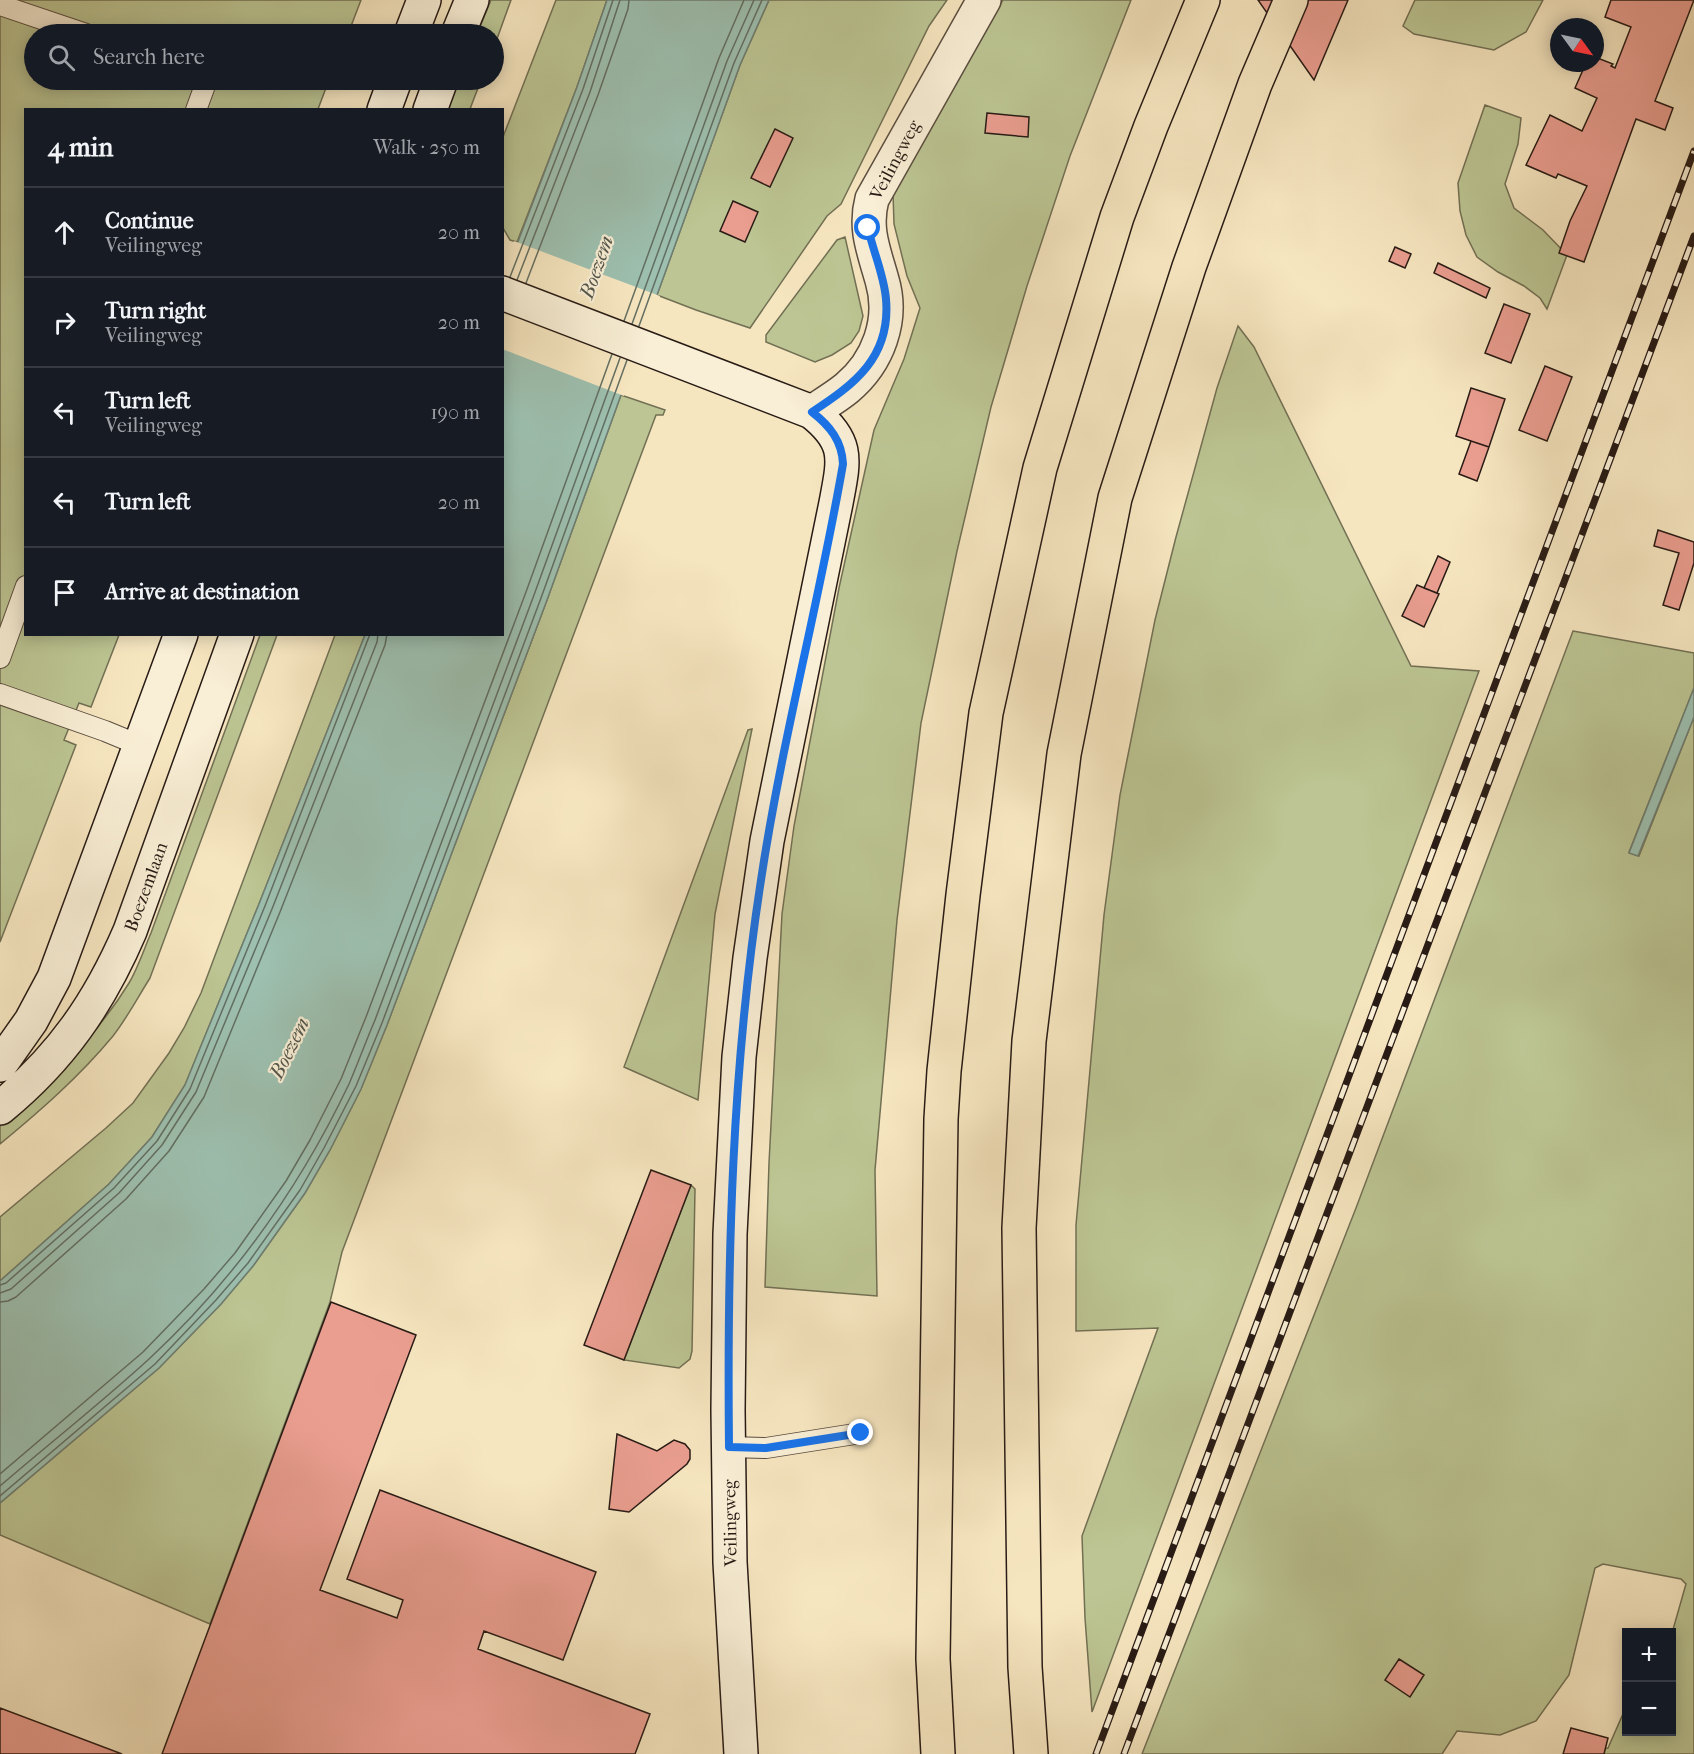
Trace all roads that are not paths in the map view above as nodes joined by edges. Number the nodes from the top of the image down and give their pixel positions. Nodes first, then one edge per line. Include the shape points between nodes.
1 (424, 0) edge
2 (472, 0) edge
3 (984, 0) edge
4 (1203, 0) edge
5 (1291, 0) edge
6 (0, 5) edge
7 (56, 24) edge
8 (415, 24) edge
9 (463, 24) edge
10 (203, 90) edge
11 (391, 90) edge
12 (437, 90) edge
13 (197, 108) edge
14 (385, 108) edge
15 (431, 108) edge
16 (504, 294) edge
17 (812, 412) junction
18 (24, 592) edge
19 (180, 636) edge
20 (236, 636) edge
21 (0, 658) edge
22 (0, 694) edge
23 (139, 745) junction
24 (0, 1065) edge
25 (0, 1108) edge
26 (861, 1433) dead end
27 (729, 1447) junction
28 (741, 1754) edge
29 (938, 1754) edge
30 (1031, 1754) edge

1 - 8 street
2 - 9 street
3 - 17 street, Veilingweg via 872,199 868,228 886,300 879,344 857,379
4 - 29 highway via 1118,217 1040,468 986,713 944,1071 933,1659
5 - 30 highway via 1255,84 1115,498 1064,754 1029,1041 1019,1228 1025,1655
6 - 7 lane
10 - 13 lane
11 - 14 street
12 - 15 street
16 - 17 street, Veilingweg
17 - 27 street, Veilingweg via 832,430 843,451 843,464 775,795 750,958 739,1057 730,1234
18 - 21 lane
19 - 23 street
20 - 25 street, Boezemlaan via 117,963 60,1051
22 - 23 lane
23 - 24 street via 54,978 31,1022
26 - 27 lane via 766,1448
27 - 28 street, Veilingweg via 730,1562

